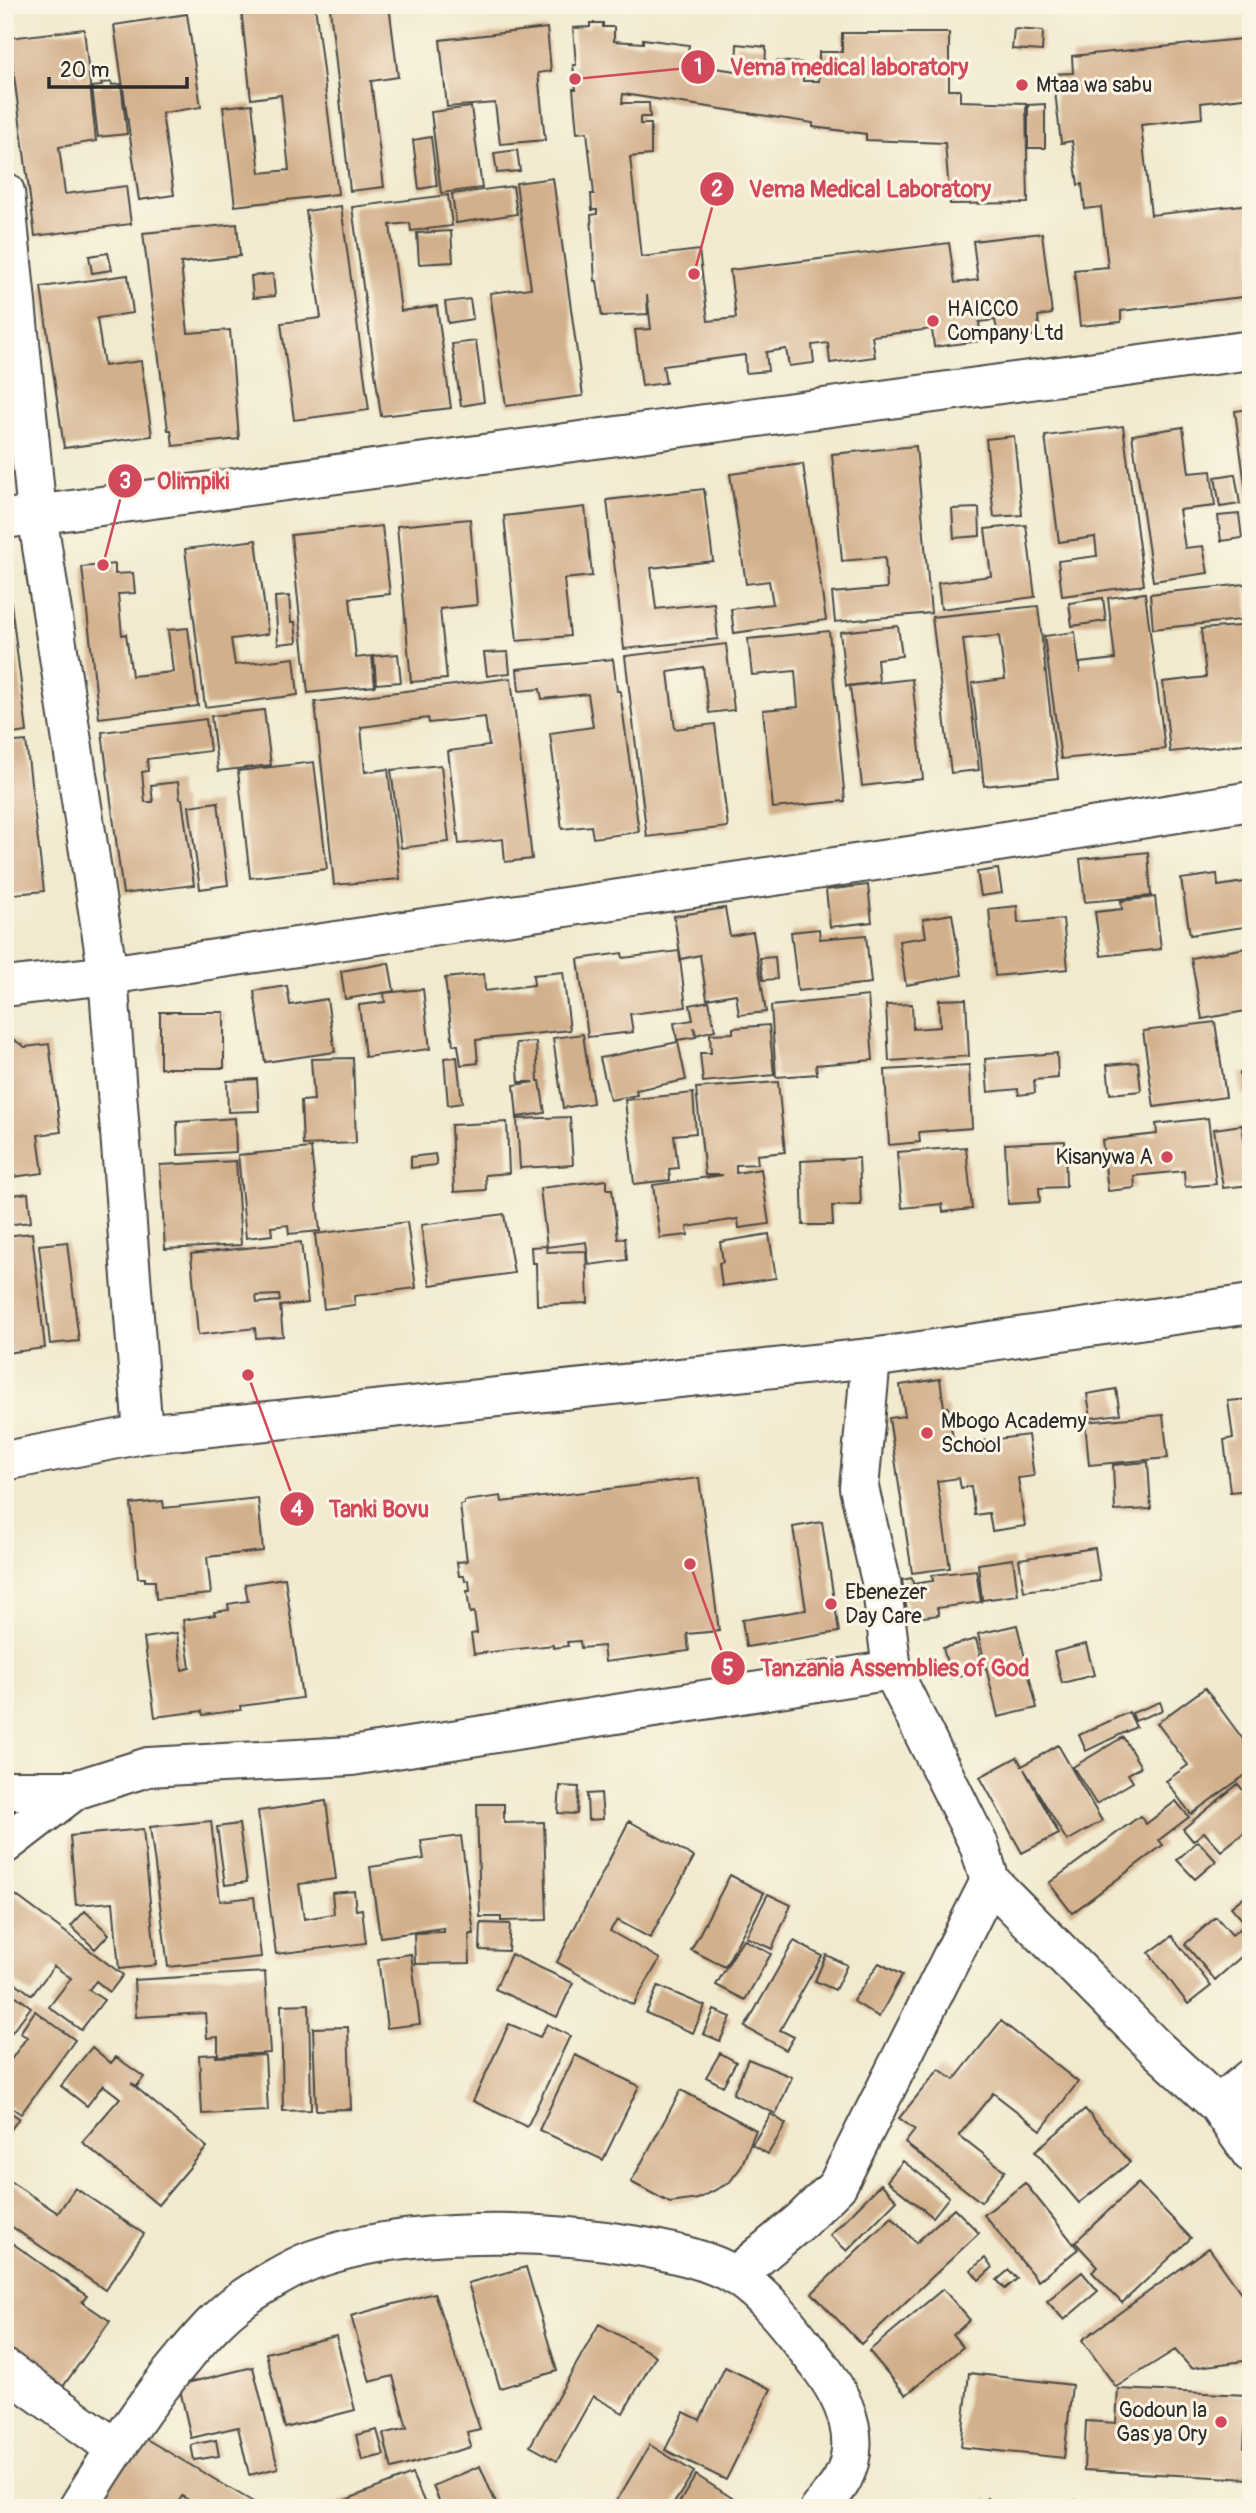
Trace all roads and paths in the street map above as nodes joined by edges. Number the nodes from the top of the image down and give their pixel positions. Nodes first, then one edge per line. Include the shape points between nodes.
1 (5, 192) edge
2 (1251, 350) edge
3 (21, 517) edge
4 (1251, 801) edge
5 (108, 975) junction
6 (5, 987) edge
7 (1251, 1304) edge
8 (871, 1358) junction
9 (143, 1434) junction
10 (5, 1461) edge
11 (892, 1670) junction
12 (5, 1790) edge
13 (75, 1790) junction
14 (5, 1844) edge
15 (990, 1881) junction
16 (1251, 2078) edge
17 (1218, 2105) junction
18 (1251, 2154) edge
19 (735, 2276) junction
20 (5, 2369) edge
21 (115, 2448) junction
22 (78, 2508) edge
23 (820, 2508) edge

1 - 3 street
2 - 3 street
3 - 5 street
4 - 5 street
5 - 6 street
5 - 9 street
7 - 8 street
8 - 9 street
8 - 11 street via 859,1488 881,1581
9 - 10 street
11 - 13 street via 352,1756 148,1768
11 - 15 street via 979,1845
12 - 13 street
13 - 14 street
15 - 17 street
15 - 19 street via 837,2186
16 - 17 street
17 - 18 street
19 - 21 street via 673,2253 532,2234 385,2241 311,2260 237,2303 202,2336
19 - 23 street via 760,2294 800,2341 842,2402 852,2440 849,2459 842,2480
20 - 21 street
21 - 22 street

